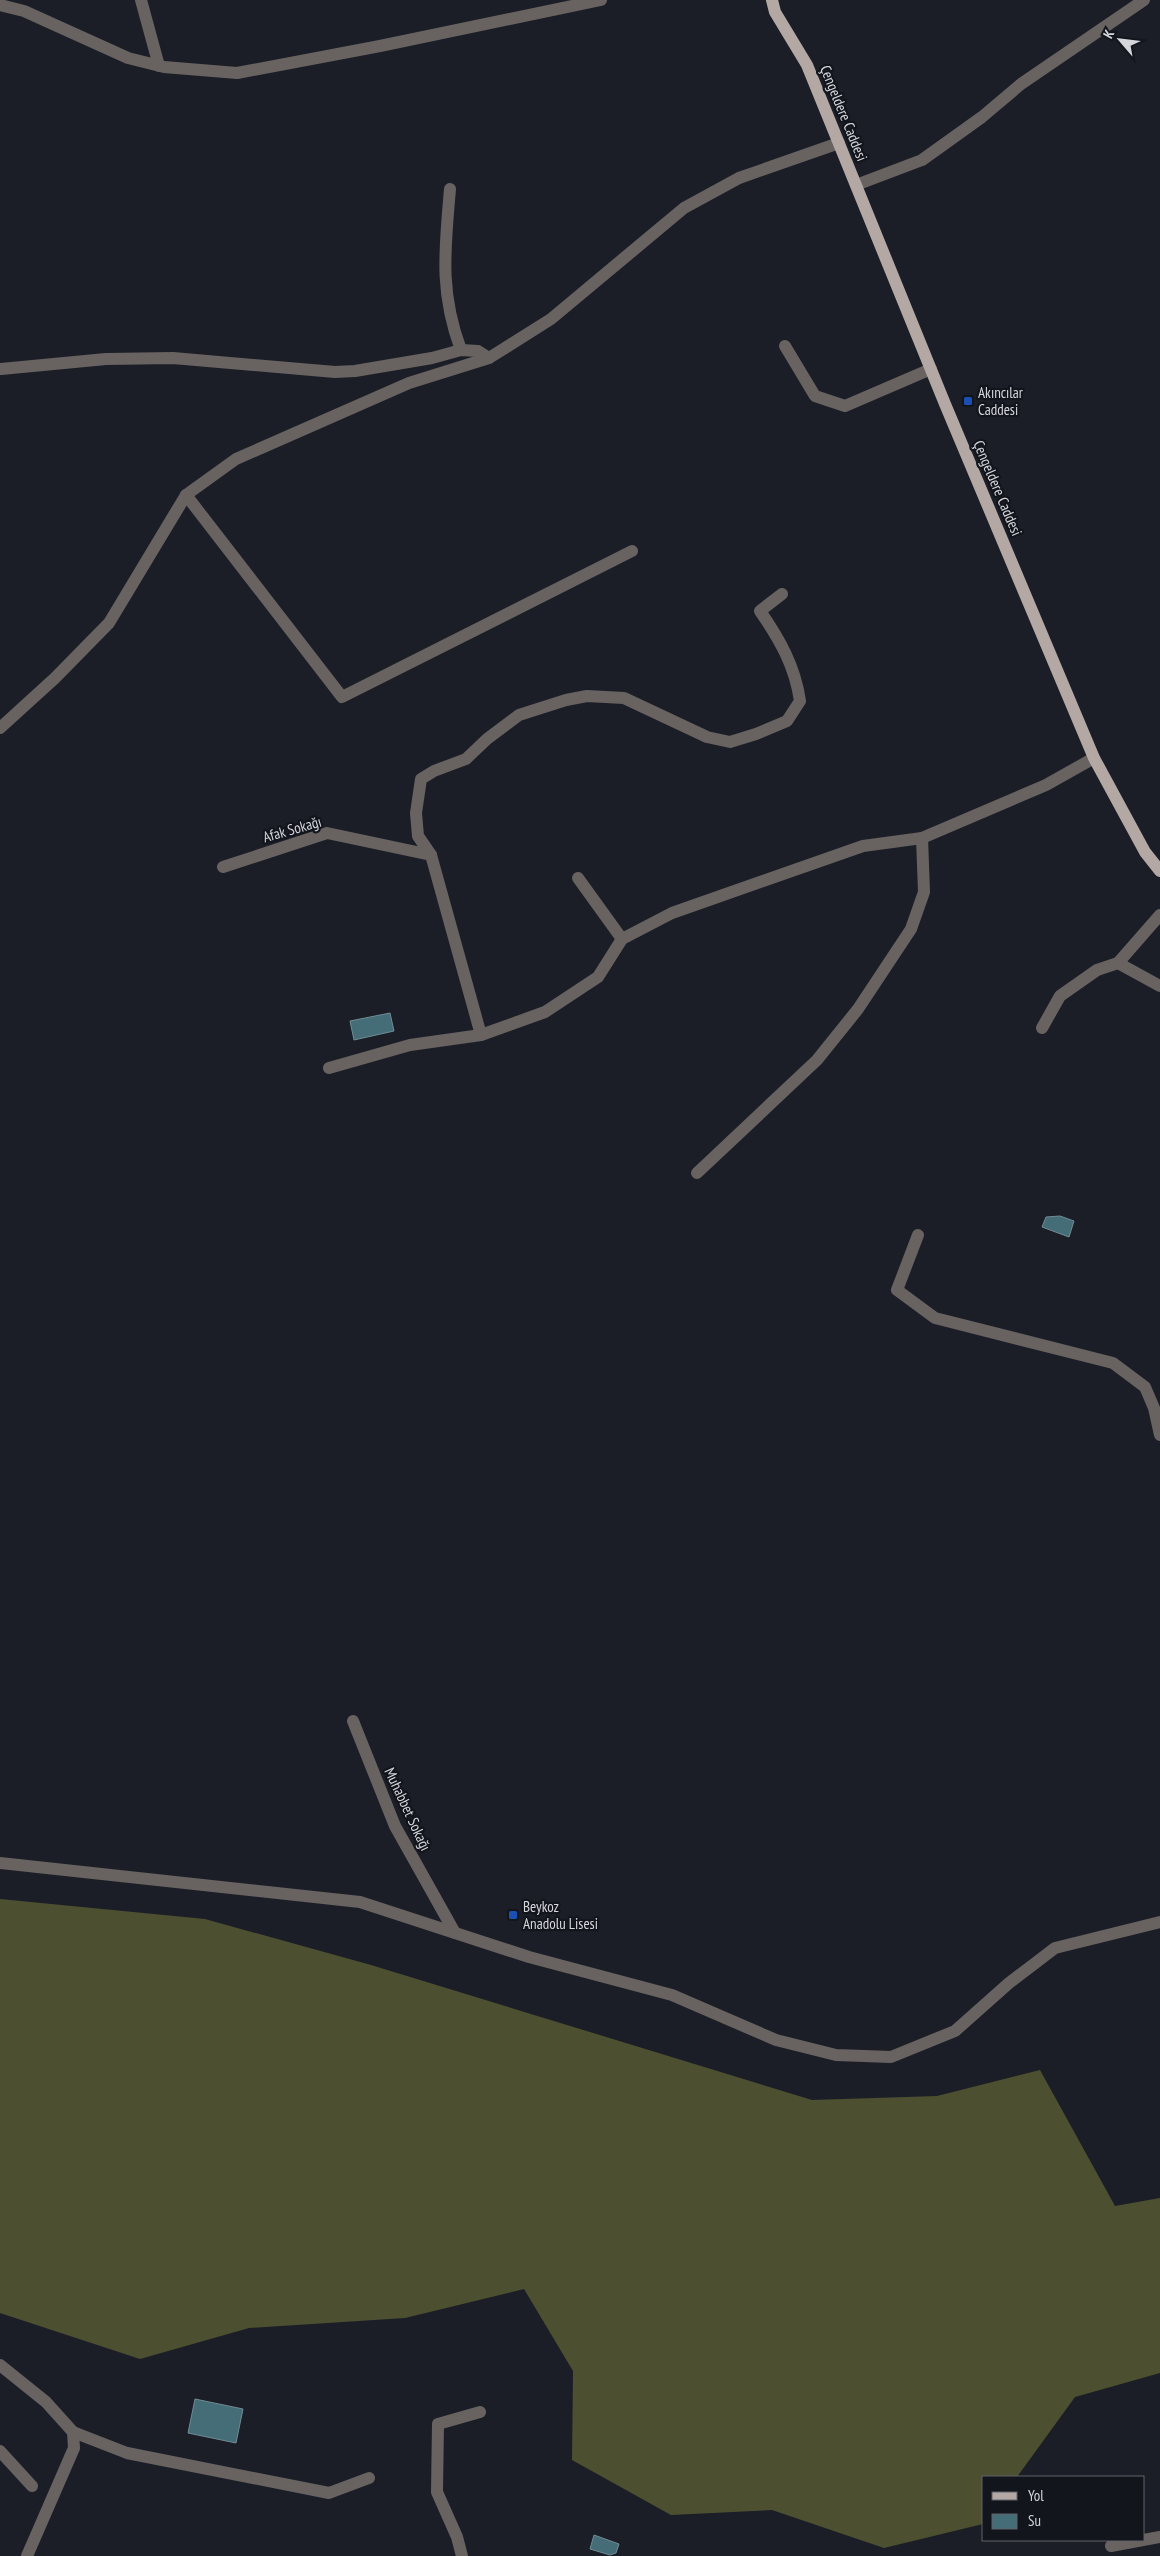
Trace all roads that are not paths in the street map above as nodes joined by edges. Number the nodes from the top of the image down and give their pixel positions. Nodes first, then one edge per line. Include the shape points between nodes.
1 (141, 0) edge
2 (601, 0) edge
3 (772, 0) edge
4 (1144, 0) edge
5 (4, 9) edge
6 (159, 66) junction
7 (839, 143) junction
8 (856, 185) junction
9 (450, 190) dead end
10 (785, 346) dead end
11 (460, 350) junction
12 (489, 358) junction
13 (1, 369) dead end
14 (931, 369) junction
15 (186, 495) junction
16 (632, 551) dead end
17 (782, 594) dead end
18 (0, 728) edge
19 (1094, 758) junction
20 (922, 838) junction
21 (431, 855) junction
22 (223, 867) dead end
23 (1160, 871) edge
24 (578, 878) dead end
25 (1160, 915) edge
26 (622, 938) junction
27 (1118, 963) junction
28 (1160, 986) edge
29 (1042, 1028) dead end
30 (480, 1035) junction
31 (329, 1068) dead end
32 (697, 1173) dead end
33 (918, 1235) dead end
34 (1160, 1435) edge
35 (353, 1722) dead end
36 (0, 1863) edge
37 (1160, 1922) edge
38 (455, 1933) junction
39 (0, 2365) edge
40 (480, 2412) dead end
41 (73, 2432) junction
42 (0, 2451) edge
43 (369, 2478) dead end
44 (32, 2486) dead end
45 (1160, 2537) edge
46 (1145, 2540) edge
47 (1138, 2541) edge
48 (1110, 2546) dead end
49 (27, 2556) edge
50 (462, 2556) edge

1 - 6 street
2 - 6 street via 236,72
3 - 7 main road, Çengeldere Caddesi via 775,12 807,66
4 - 8 street via 1021,84 922,160
5 - 6 street via 24,11 128,58
7 - 8 main road, Çengeldere Caddesi
7 - 12 street via 739,178 684,208 551,319
8 - 14 main road, Çengeldere Caddesi
9 - 11 street via 444,279 450,319
10 - 14 street via 815,396 845,406
11 - 12 street via 478,351
11 - 13 street via 432,358 335,372 173,358
12 - 15 street via 401,386 236,459
14 - 19 main road, Çengeldere Caddesi
15 - 16 street via 342,697
15 - 18 street via 109,623
17 - 21 street via 760,611 780,639 796,677 800,701 787,721 730,742 707,737 624,698 573,698 520,715 487,739 466,760 421,779 416,813 418,836
19 - 20 street via 1046,785
19 - 23 main road, Çengeldere Caddesi via 1145,852
20 - 26 street via 863,846 672,913
20 - 32 street via 924,892 911,929 863,1001 817,1060
21 - 22 street, Afak Sokağı via 327,833
21 - 30 street
24 - 26 street
25 - 27 street
26 - 30 street via 598,977 545,1012
27 - 28 street
27 - 29 street via 1097,970 1060,996
30 - 31 street via 410,1046
33 - 34 street via 897,1290 935,1318 1113,1363 1145,1387
35 - 38 street, Muhabbet Sokağı via 395,1826
36 - 38 street via 360,1902
37 - 38 street via 1055,1948 955,2031 891,2057 836,2055 776,2040 672,1995 529,1957
39 - 41 street via 46,2402
40 - 50 street via 438,2424 437,2492
41 - 43 street via 127,2453 329,2493
41 - 49 street via 74,2448
42 - 44 street
45 - 46 street
47 - 48 street

